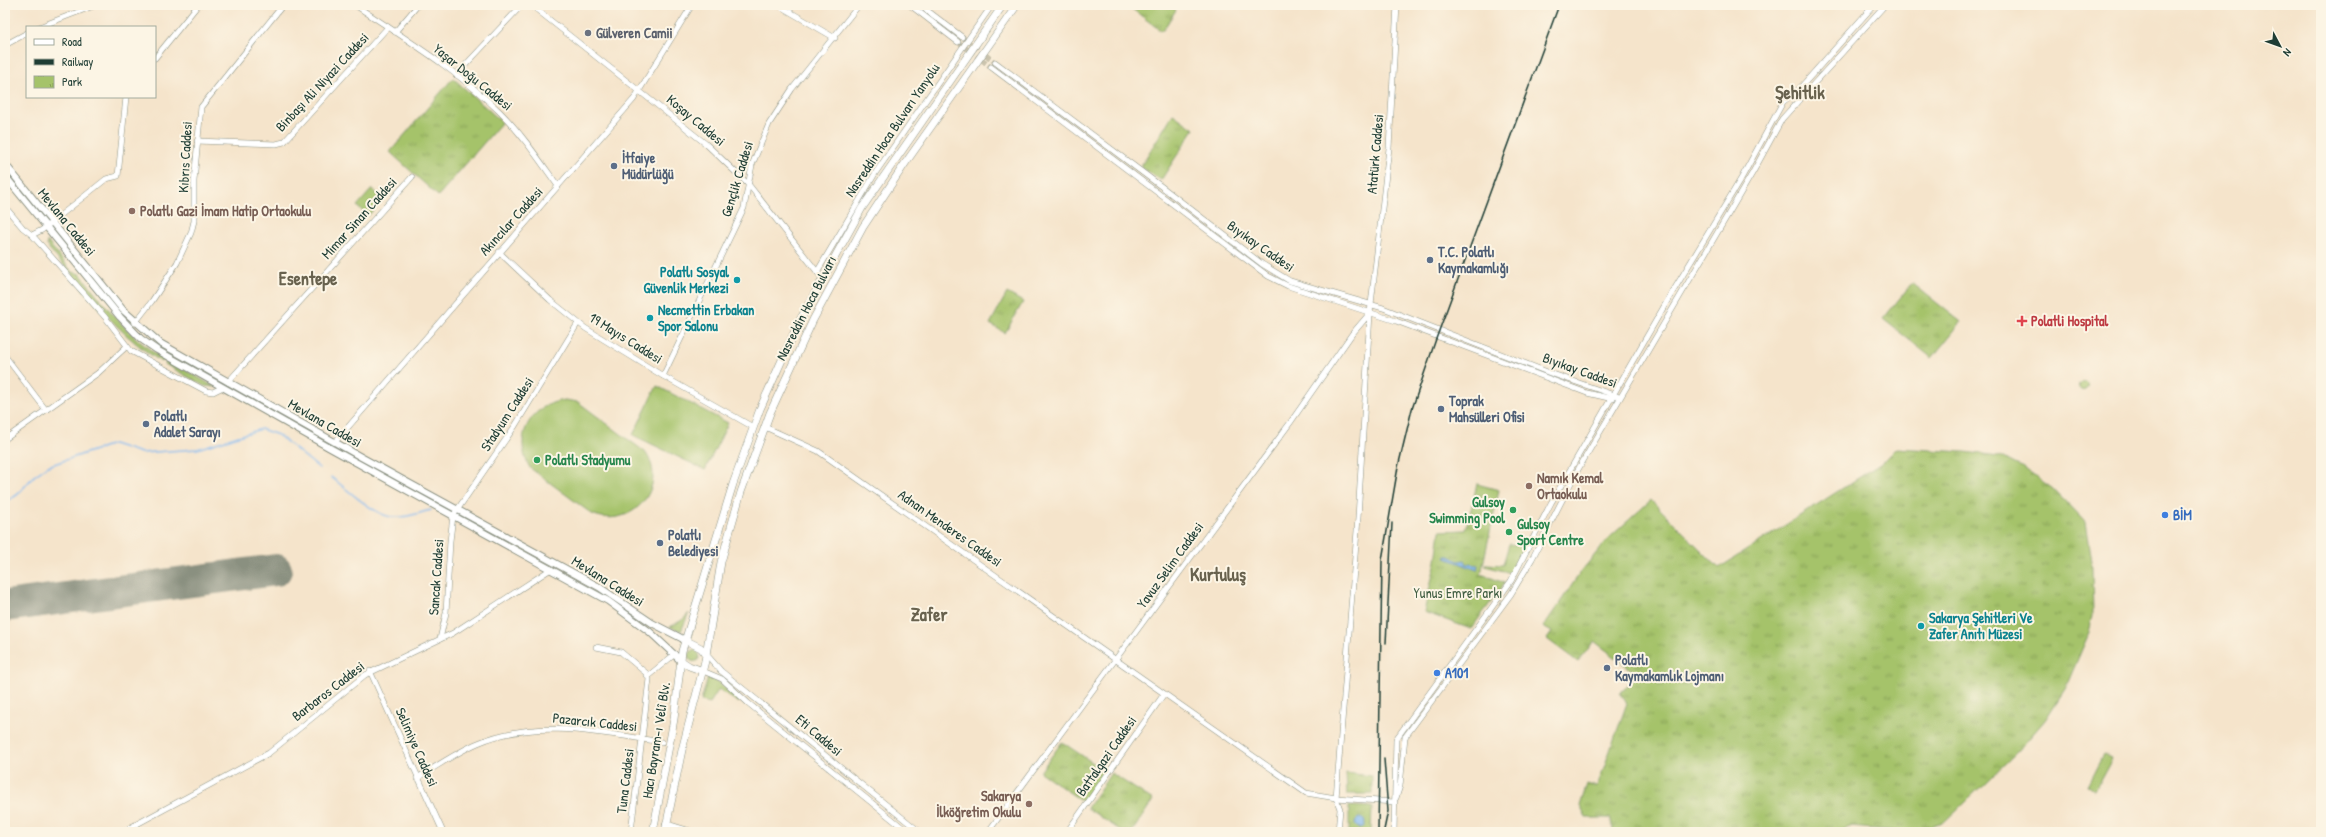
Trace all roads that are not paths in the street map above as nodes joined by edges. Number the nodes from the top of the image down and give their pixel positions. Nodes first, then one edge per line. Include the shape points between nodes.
1 (96, 5) edge
2 (198, 5) edge
3 (283, 5) edge
4 (355, 5) edge
5 (418, 5) edge
6 (522, 5) edge
7 (531, 5) edge
8 (692, 5) edge
9 (778, 5) edge
10 (859, 5) edge
11 (910, 5) edge
12 (920, 5) edge
13 (992, 5) edge
14 (1003, 5) edge
15 (1017, 5) edge
16 (1397, 5) edge
17 (1874, 5) edge
18 (1885, 5) edge
19 (42, 26) edge
20 (388, 27) junction
21 (395, 32) junction
22 (26, 34) edge
23 (835, 38) junction
24 (5, 45) edge
25 (156, 57) edge
26 (995, 62) tunnel mouth
27 (991, 67) tunnel mouth
28 (456, 75) junction
29 (640, 90) junction
30 (126, 98) edge
31 (197, 141) junction
32 (5, 164) edge
33 (5, 176) edge
34 (412, 177) dead end
35 (749, 185) junction
36 (558, 186) junction
37 (5, 207) edge
38 (51, 221) junction
39 (46, 226) junction
40 (32, 235) junction
41 (499, 252) junction
42 (817, 272) junction
43 (822, 278) junction
44 (1371, 305) junction
45 (1370, 312) junction
46 (135, 323) junction
47 (578, 323) junction
48 (126, 347) junction
49 (5, 356) edge
50 (663, 376) junction
51 (228, 382) junction
52 (221, 388) junction
53 (1612, 397) junction
54 (1620, 397) junction
55 (46, 410) junction
56 (753, 427) junction
57 (765, 427) junction
58 (5, 439) edge
59 (335, 442) junction
60 (457, 510) junction
61 (453, 516) junction
62 (551, 569) junction
63 (440, 639) junction
64 (685, 640) junction
65 (596, 647) dead end
66 (682, 651) joint
67 (674, 654) junction
68 (706, 654) junction
69 (1116, 659) junction
70 (680, 660) junction
71 (705, 661) joint
72 (370, 671) junction
73 (703, 671) junction
74 (648, 676) junction
75 (1164, 694) junction
76 (643, 739) junction
77 (662, 742) dead end
78 (417, 778) junction
79 (1336, 798) junction
80 (1394, 802) junction
81 (666, 824) junction
82 (122, 832) edge
83 (443, 832) edge
84 (631, 832) edge
85 (653, 832) edge
86 (665, 832) edge
87 (692, 832) edge
88 (908, 832) edge
89 (920, 832) edge
90 (988, 832) edge
91 (1067, 832) edge
92 (1338, 832) edge
93 (1394, 832) edge

1 - 19 street
2 - 25 street
3 - 31 street, Kıbrıs Caddesi via 201,107
4 - 20 street, Yaşar Doğu Caddesi
5 - 21 street
6 - 28 street
7 - 29 street, Koşay Caddesi
8 - 29 street, Akıncılar Caddesi
9 - 23 street
10 - 23 street, Gençlik Caddesi
11 - 12 street via 960,40
13 - 42 street, Nasreddin Hoca Bulvarı Yanyolu via 876,172
14 - 43 highway, Nasreddin Hoca Bulvarı via 882,177
15 - 57 highway, Nasreddin Hoca Bulvarı via 904,165 863,228 813,320
16 - 44 street, Atatürk Caddesi via 1389,148
17 - 53 street via 1800,88 1782,102 1742,177
18 - 54 street via 1782,119 1754,172
20 - 21 street, Yaşar Doğu Caddesi
20 - 31 street, Binbaşı Ali Niyazi Caddesi via 284,142 276,144
21 - 28 street, Yaşar Doğu Caddesi
22 - 24 street
23 - 35 street, Gençlik Caddesi via 792,89 769,124 752,165
26 - 44 street, Bıyıkay Caddesi via 1262,264 1290,281
27 - 45 street, Bıyıkay Caddesi via 1268,276 1288,286
28 - 36 street, Yaşar Doğu Caddesi via 511,124
29 - 35 street, Koşay Caddesi via 706,144
29 - 36 street, Akıncılar Caddesi
30 - 38 street via 118,176 106,178
31 - 46 street, Kıbrıs Caddesi via 194,220 191,233 177,263
32 - 38 main road, Mevlana Caddesi
33 - 39 main road, Mevlana Caddesi
34 - 51 street, Mimar Sinan Caddesi
35 - 42 street, Koşay Caddesi
35 - 50 street, Gençlik Caddesi via 738,221
36 - 41 street, Akıncılar Caddesi
37 - 40 street
38 - 39 street
38 - 46 main road, Mevlana Caddesi
39 - 40 street
39 - 52 main road, Mevlana Caddesi via 134,333 157,350
40 - 48 street via 105,317
41 - 47 street, 19 Mayıs Caddesi
41 - 59 street, Akıncılar Caddesi
42 - 43 street, Koşay Caddesi
43 - 56 highway, Nasreddin Hoca Bulvarı via 785,352
44 - 45 street, Atatürk Caddesi
44 - 53 street, Bıyıkay Caddesi
45 - 53 street, Bıyıkay Caddesi via 1526,371
45 - 69 street, Yavuz Selim Caddesi
45 - 79 street, Atatürk Caddesi via 1358,518
46 - 51 main road, Mevlana Caddesi via 167,348
47 - 50 street, 19 Mayıs Caddesi
47 - 60 street, Stadyum Caddesi via 515,426
48 - 52 street via 136,356 206,391 213,392
48 - 55 street via 98,373
49 - 55 street
50 - 56 street, 19 Mayıs Caddesi
51 - 59 main road, Mevlana Caddesi
52 - 61 main road, Mevlana Caddesi
53 - 54 street, Bıyıkay Caddesi
53 - 80 street via 1551,503 1511,581 1396,739
54 - 80 street via 1574,475 1532,559 1511,594 1405,737 1400,786
55 - 58 street
56 - 64 highway, Nasreddin Hoca Bulvarı
57 - 68 highway, Nasreddin Hoca Bulvarı via 741,492 721,562
57 - 69 street, Adnan Menderes Caddesi via 818,451
59 - 60 main road, Mevlana Caddesi
60 - 61 street, Stadyum Caddesi
60 - 64 main road, Mevlana Caddesi via 599,587 652,623
61 - 62 main road, Mevlana Caddesi
61 - 63 street, Sancak Caddesi via 446,613
62 - 63 street, Barbaros Caddesi
62 - 67 main road, Mevlana Caddesi via 624,611
63 - 72 street, Barbaros Caddesi
64 - 66 highway, Nasreddin Hoca Bulvarı
64 - 68 highway via 701,648
65 - 74 street via 621,652
66 - 70 highway, Hacı Bayram-ı Velî Blv.
67 - 70 main road, Mevlana Caddesi
67 - 74 street
68 - 71 highway, Nasreddin Hoca Bulvarı
68 - 89 street, Eti Caddesi via 721,671
69 - 75 street, Adnan Menderes Caddesi
69 - 90 street, Yavuz Selim Caddesi
70 - 73 highway
70 - 85 highway, Hacı Bayram-ı Velî Blv. via 674,719
71 - 73 highway, Hacı Bayram-ı Velî Blv.
72 - 78 street, Selimiye Caddesi
72 - 82 street, Barbaros Caddesi via 269,753
73 - 81 highway, Hacı Bayram-ı Velî Blv.
73 - 88 street, Eti Caddesi via 722,679 748,703
74 - 76 street, Tuna Caddesi via 650,684
75 - 79 street, Adnan Menderes Caddesi via 1306,793
75 - 91 street, Battalgazi Caddesi
76 - 77 street, Pazarcık Caddesi
76 - 78 street, Pazarcık Caddesi via 561,729 530,730 479,742
76 - 84 street, Tuna Caddesi
78 - 83 street, Selimiye Caddesi
79 - 80 street, Adnan Menderes Caddesi
79 - 92 street, Atatürk Caddesi via 1340,809
80 - 93 street
81 - 86 highway, Hacı Bayram-ı Velî Blv.
81 - 87 main road

